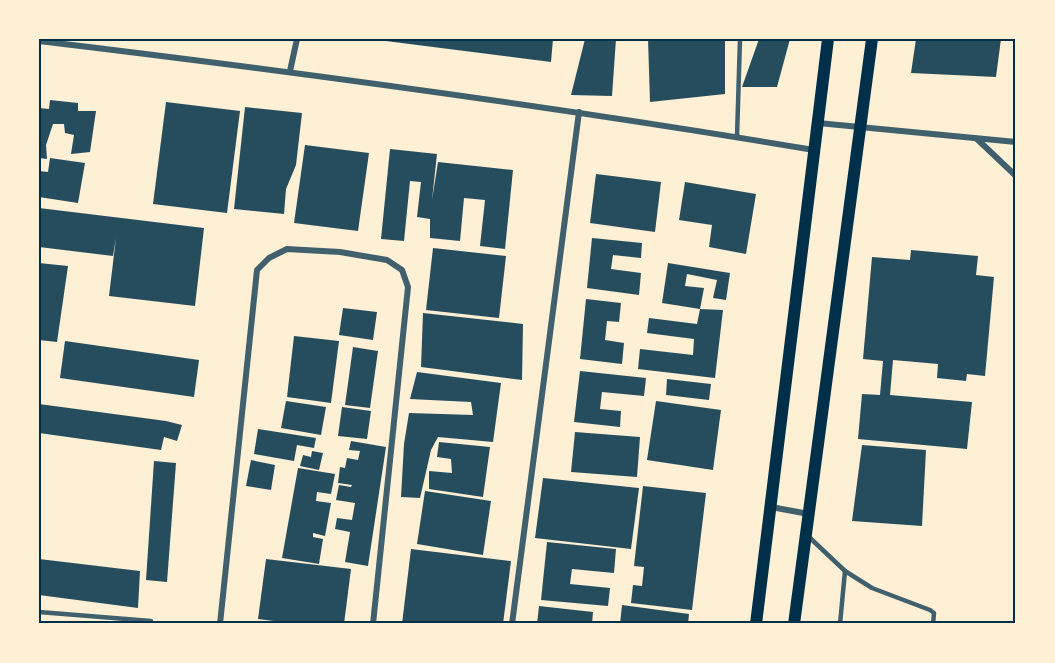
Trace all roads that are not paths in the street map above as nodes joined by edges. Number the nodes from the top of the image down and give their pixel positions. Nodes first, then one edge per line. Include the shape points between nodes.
1 (297, 39) edge
2 (740, 39) edge
3 (828, 39) edge
4 (872, 39) edge
5 (39, 41) edge
6 (290, 71) junction
7 (579, 112) junction
8 (818, 123) junction
9 (858, 128) junction
10 (736, 137) junction
11 (976, 139) junction
12 (1016, 142) edge
13 (815, 150) junction
14 (1016, 176) edge
15 (771, 507) junction
16 (810, 514) junction
17 (807, 536) junction
18 (845, 571) junction
19 (39, 612) edge
20 (151, 621) dead end
21 (220, 624) edge
22 (373, 624) edge
23 (512, 624) edge
24 (756, 624) edge
25 (794, 624) edge
26 (840, 624) edge
27 (933, 624) edge

1 - 6 street
2 - 10 lane
3 - 8 main road
4 - 9 main road
5 - 6 street
6 - 7 street
7 - 10 street
7 - 23 street
8 - 9 street
8 - 13 main road
9 - 11 street
9 - 16 main road
10 - 13 street
11 - 12 street
11 - 14 street
13 - 15 main road
15 - 16 street
15 - 24 main road
16 - 17 main road
17 - 18 lane
17 - 25 main road
18 - 26 lane
18 - 27 lane via 872,588 930,610 934,613
19 - 20 lane
21 - 22 street via 257,270 287,249 387,260 402,270 408,287

